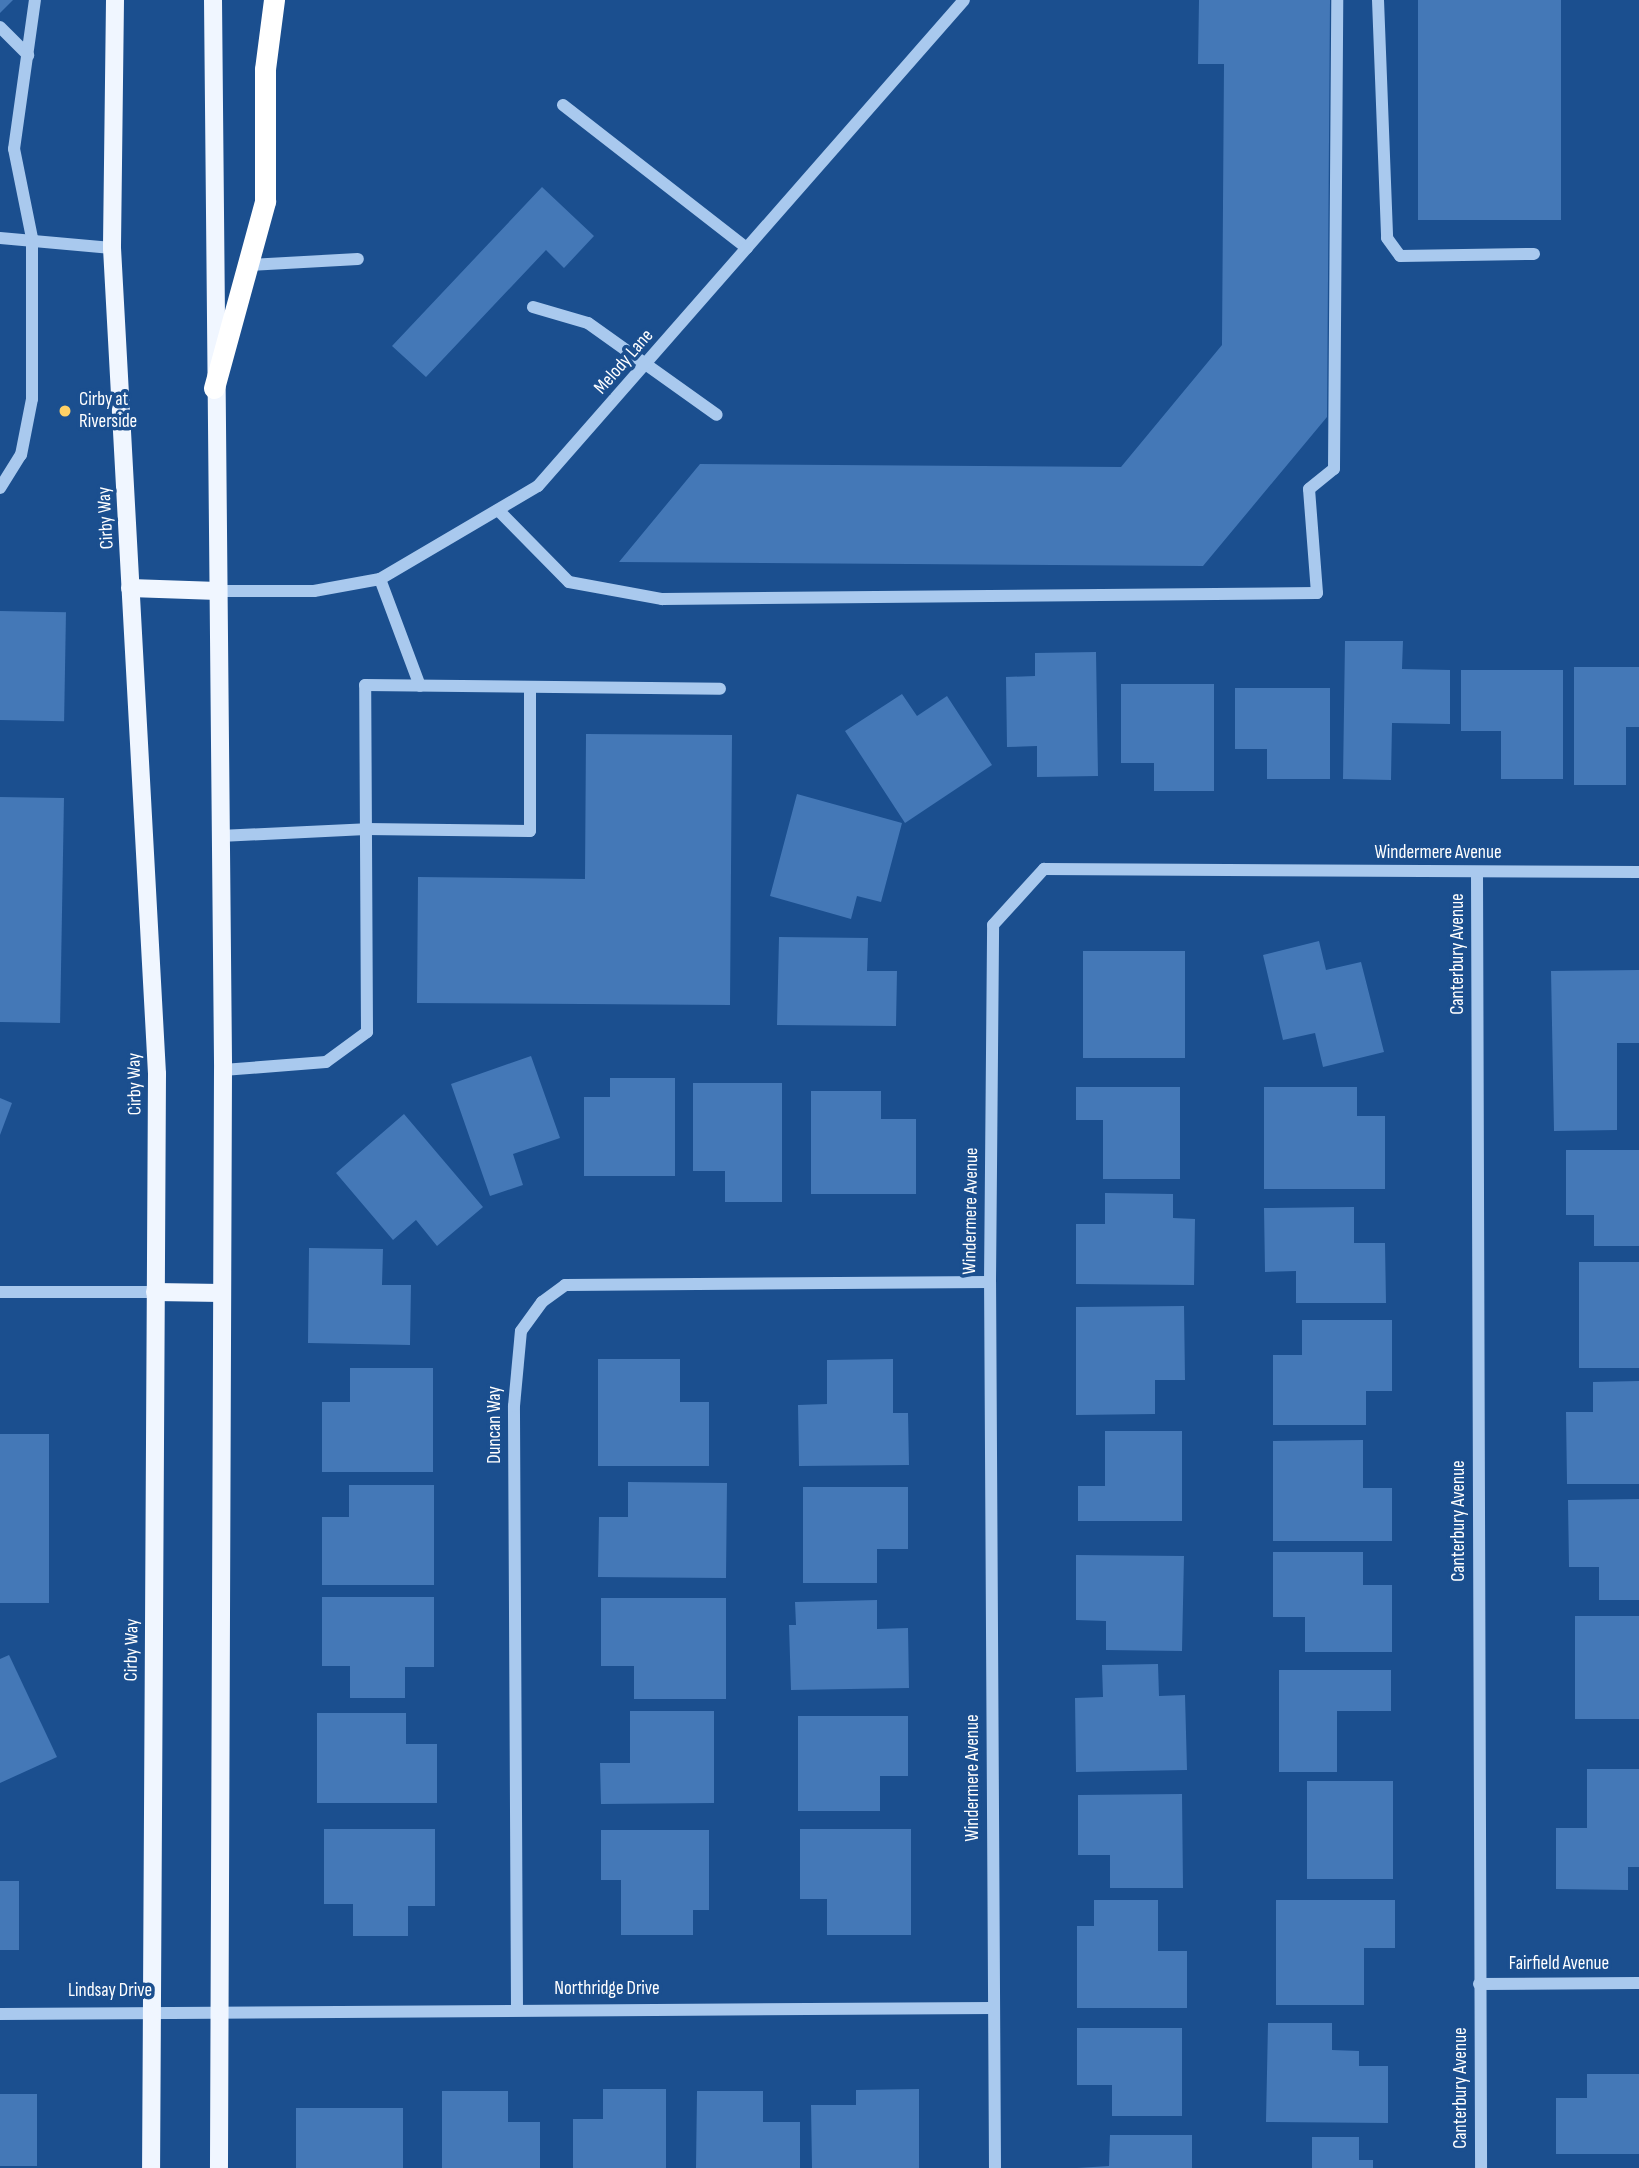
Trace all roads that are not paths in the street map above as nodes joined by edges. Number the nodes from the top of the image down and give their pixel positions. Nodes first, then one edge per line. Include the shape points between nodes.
1 (35, 0) edge
2 (115, 0) edge
3 (213, 0) edge
4 (274, 0) edge
5 (964, 0) edge
6 (1337, 0) edge
7 (1378, 0) edge
8 (0, 27) edge
9 (27, 55) junction
10 (563, 105) dead end
11 (0, 238) edge
12 (32, 238) junction
13 (112, 248) junction
14 (747, 248) junction
15 (1534, 254) dead end
16 (358, 259) dead end
17 (248, 265) junction
18 (533, 307) dead end
19 (646, 367) junction
20 (214, 388) junction
21 (717, 415) dead end
22 (0, 488) edge
23 (498, 510) junction
24 (380, 579) junction
25 (130, 588) junction
26 (218, 591) junction
27 (420, 686) junction
28 (530, 687) junction
29 (720, 689) dead end
30 (366, 830) junction
31 (220, 836) junction
32 (1639, 872) edge
33 (1476, 873) junction
34 (223, 1070) junction
35 (990, 1282) junction
36 (0, 1292) edge
37 (155, 1292) junction
38 (222, 1293) junction
39 (1479, 1983) junction
40 (1639, 1983) edge
41 (517, 2008) junction
42 (994, 2008) junction
43 (152, 2010) junction
44 (220, 2010) junction
45 (0, 2014) edge
46 (151, 2168) edge
47 (219, 2168) edge
48 (995, 2168) edge
49 (1481, 2168) edge

1 - 9 street
2 - 13 main road, Cirby Way
3 - 20 main road
4 - 17 highway via 265,69 265,201
5 - 14 street, Melody Lane
6 - 23 street via 1334,469 1309,489 1317,593 662,598 569,582
7 - 15 street via 1387,238 1400,256
8 - 9 street
9 - 12 street via 14,149
10 - 14 street
11 - 12 street
12 - 13 street
12 - 22 street via 32,399 21,455
13 - 25 main road, Cirby Way
14 - 19 street, Melody Lane
16 - 17 street
17 - 20 highway
18 - 19 street via 588,323
19 - 21 street
19 - 23 street, Melody Lane via 538,486
20 - 26 main road
23 - 24 street, Melody Lane
24 - 26 street, Melody Lane via 314,592
24 - 27 street
25 - 26 main road
25 - 37 main road, Cirby Way via 157,1074
26 - 31 main road
27 - 28 street
27 - 30 street via 365,685
28 - 29 street
28 - 30 street via 530,831
30 - 31 street
30 - 34 street via 368,1032 326,1062
31 - 34 main road
32 - 33 street, Windermere Avenue
33 - 35 street, Windermere Avenue via 1044,869 993,925
33 - 39 street, Canterbury Avenue
34 - 38 main road
35 - 41 street, Duncan Way via 565,1285 541,1302 522,1331 514,1406
35 - 42 street, Windermere Avenue
36 - 37 street
37 - 38 main road
37 - 43 main road, Cirby Way
38 - 44 main road
39 - 40 street, Fairfield Avenue
39 - 49 street, Canterbury Avenue
41 - 42 street, Northridge Drive
41 - 44 street, Northridge Drive
42 - 48 street, Windermere Avenue
43 - 44 street, Lindsay Drive
43 - 45 street, Lindsay Drive
43 - 46 main road, Cirby Way
44 - 47 main road

